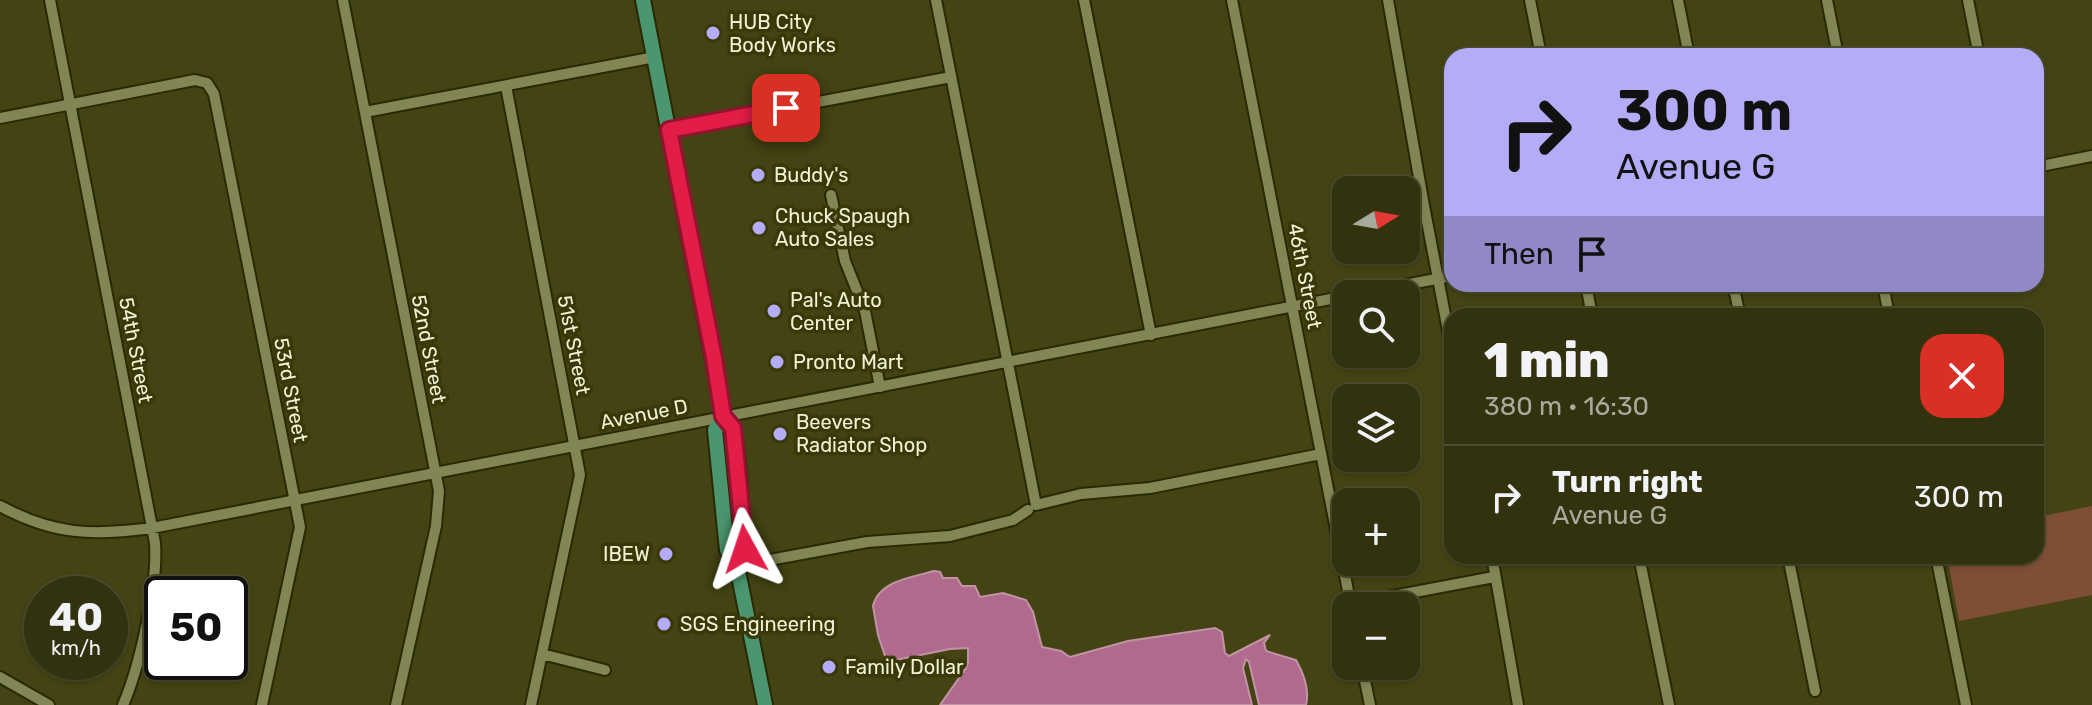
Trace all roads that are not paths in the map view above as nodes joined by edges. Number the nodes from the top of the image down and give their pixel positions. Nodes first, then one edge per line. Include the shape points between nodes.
1 (50, 0) edge
2 (343, 0) edge
3 (643, 0) edge
4 (936, 0) edge
5 (1084, 0) edge
6 (1232, 0) edge
7 (1388, 0) edge
8 (1530, 0) edge
9 (1678, 0) edge
10 (1827, 0) edge
11 (1968, 0) edge
12 (1539, 48) edge
13 (1687, 48) edge
14 (1836, 48) edge
15 (1977, 48) edge
16 (655, 57) junction
17 (951, 77) junction
18 (506, 86) junction
19 (71, 104) junction
20 (365, 112) junction
21 (0, 118) edge
22 (669, 130) junction
23 (2092, 156) edge
24 (2044, 165) edge
25 (831, 195) dead end
26 (1444, 278) edge
27 (1438, 279) junction
28 (1420, 282) edge
29 (1332, 299) edge
30 (1293, 306) junction
31 (1444, 310) edge
32 (1151, 335) junction
33 (1006, 362) junction
34 (880, 387) junction
35 (723, 416) junction
36 (575, 446) junction
37 (1321, 454) junction
38 (435, 473) junction
39 (295, 500) junction
40 (0, 506) edge
41 (1032, 508) junction
42 (152, 528) junction
43 (1493, 564) edge
44 (1641, 564) edge
45 (1790, 564) edge
46 (1938, 564) edge
47 (737, 566) junction
48 (1494, 577) junction
49 (1348, 592) edge
50 (1417, 592) edge
51 (542, 654) junction
52 (605, 670) dead end
53 (0, 677) edge
54 (1365, 680) edge
55 (1815, 691) dead end
56 (49, 705) edge
57 (123, 705) edge
58 (262, 705) edge
59 (396, 705) edge
60 (531, 705) edge
61 (765, 705) edge
62 (1370, 705) edge
63 (1518, 705) edge
64 (1669, 705) edge
65 (1966, 705) edge

1 - 19 street, 54th Street
2 - 20 street, 52nd Street
3 - 16 main road
4 - 17 street
5 - 32 street
6 - 30 street, 46th Street
7 - 27 street
8 - 12 street
9 - 13 street
10 - 14 street
11 - 15 street
16 - 18 street
16 - 22 main road
17 - 22 street
17 - 33 street
18 - 20 street
18 - 36 street, 51st Street
19 - 21 street
19 - 39 street, 53rd Street via 195,80 207,83 217,105
19 - 42 street, 54th Street
20 - 38 street, 52nd Street
22 - 35 main road
23 - 24 street
25 - 34 street via 842,251 865,311
26 - 27 street
27 - 28 street
27 - 31 street
29 - 30 street, Avenue D
30 - 32 street, Avenue D
30 - 37 street, 46th Street
32 - 33 street, Avenue D
33 - 34 street, Avenue D
33 - 41 street
34 - 35 street, Avenue D
35 - 36 street, Avenue D
35 - 47 main road via 715,430 718,466 727,550
36 - 38 street, Avenue D
36 - 51 street, 51st Street via 580,475
37 - 41 street via 1150,488 1081,494
37 - 49 street, 46th Street
38 - 39 street, Avenue D
38 - 59 street, 52nd Street via 440,506
39 - 42 street, Avenue D
39 - 58 street, 53rd Street via 298,543
40 - 42 street, Avenue D via 64,531 99,534
41 - 47 street via 1013,520 950,536 867,542
42 - 57 street, 54th Street via 157,565
43 - 48 street
44 - 64 street
45 - 55 street
46 - 65 street
47 - 61 main road
48 - 50 street
48 - 63 street
51 - 52 street
51 - 60 street, 51st Street
53 - 56 street
54 - 62 street

